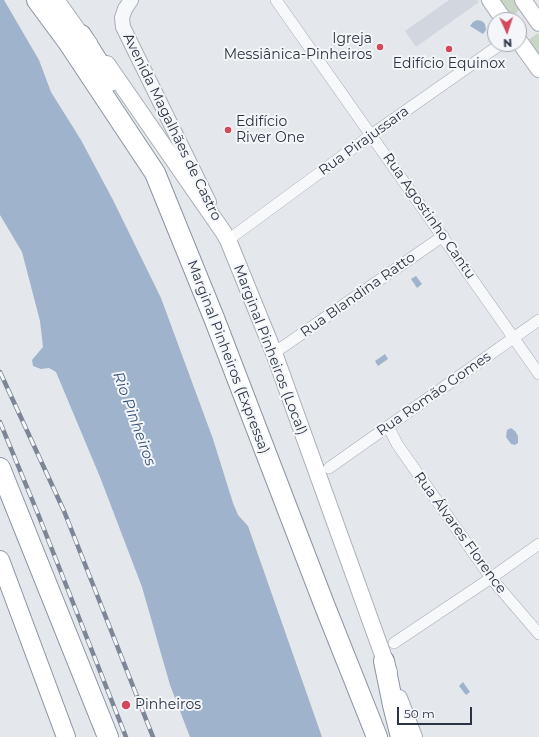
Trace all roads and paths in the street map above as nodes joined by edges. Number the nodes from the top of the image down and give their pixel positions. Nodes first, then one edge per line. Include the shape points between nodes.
1 (38, 0) edge
2 (56, 0) edge
3 (131, 0) edge
4 (276, 0) edge
5 (523, 0) edge
6 (538, 19) edge
7 (82, 35) junction
8 (490, 52) edge
9 (527, 52) edge
10 (539, 69) edge
11 (371, 135) junction
12 (155, 173) junction
13 (226, 236) junction
14 (443, 236) junction
15 (539, 320) edge
16 (514, 337) junction
17 (274, 353) junction
18 (539, 374) edge
19 (388, 426) junction
20 (0, 468) edge
21 (329, 468) dead end
22 (539, 544) edge
23 (0, 560) edge
24 (491, 578) junction
25 (539, 634) edge
26 (394, 642) dead end
27 (384, 661) junction
28 (66, 737) edge
29 (108, 737) edge
30 (377, 737) edge
31 (402, 737) edge
32 (414, 737) edge

1 - 12 highway, Marginal Pinheiros (Expressa)
2 - 7 main road, Marginal Pinheiros (Local)
3 - 13 street, Avenida Magalhães de Castro via 122,18 124,27
4 - 11 street, Rua Agostinho Cantu
5 - 6 main road
7 - 12 highway via 122,102
7 - 13 main road, Marginal Pinheiros (Local) via 123,86
8 - 11 street, Rua Pirajussara
9 - 10 main road
11 - 13 street, Rua Pirajussara
11 - 14 street, Rua Agostinho Cantu
12 - 30 highway, Marginal Pinheiros (Expressa)
13 - 17 main road, Marginal Pinheiros (Local)
14 - 16 street, Rua Agostinho Cantu
14 - 17 street, Rua Blandina Ratto
15 - 16 street, Rua Romão Gomes
16 - 18 street, Rua Agostinho Cantu
16 - 19 street, Rua Romão Gomes
17 - 27 main road, Marginal Pinheiros (Local)
19 - 21 street, Rua Romão Gomes
19 - 24 street, Rua Álvares Florence via 397,444
20 - 29 highway
22 - 24 street
23 - 28 highway
24 - 25 street, Rua Álvares Florence
24 - 26 street
27 - 31 highway
27 - 32 main road, Marginal Pinheiros (Local)

